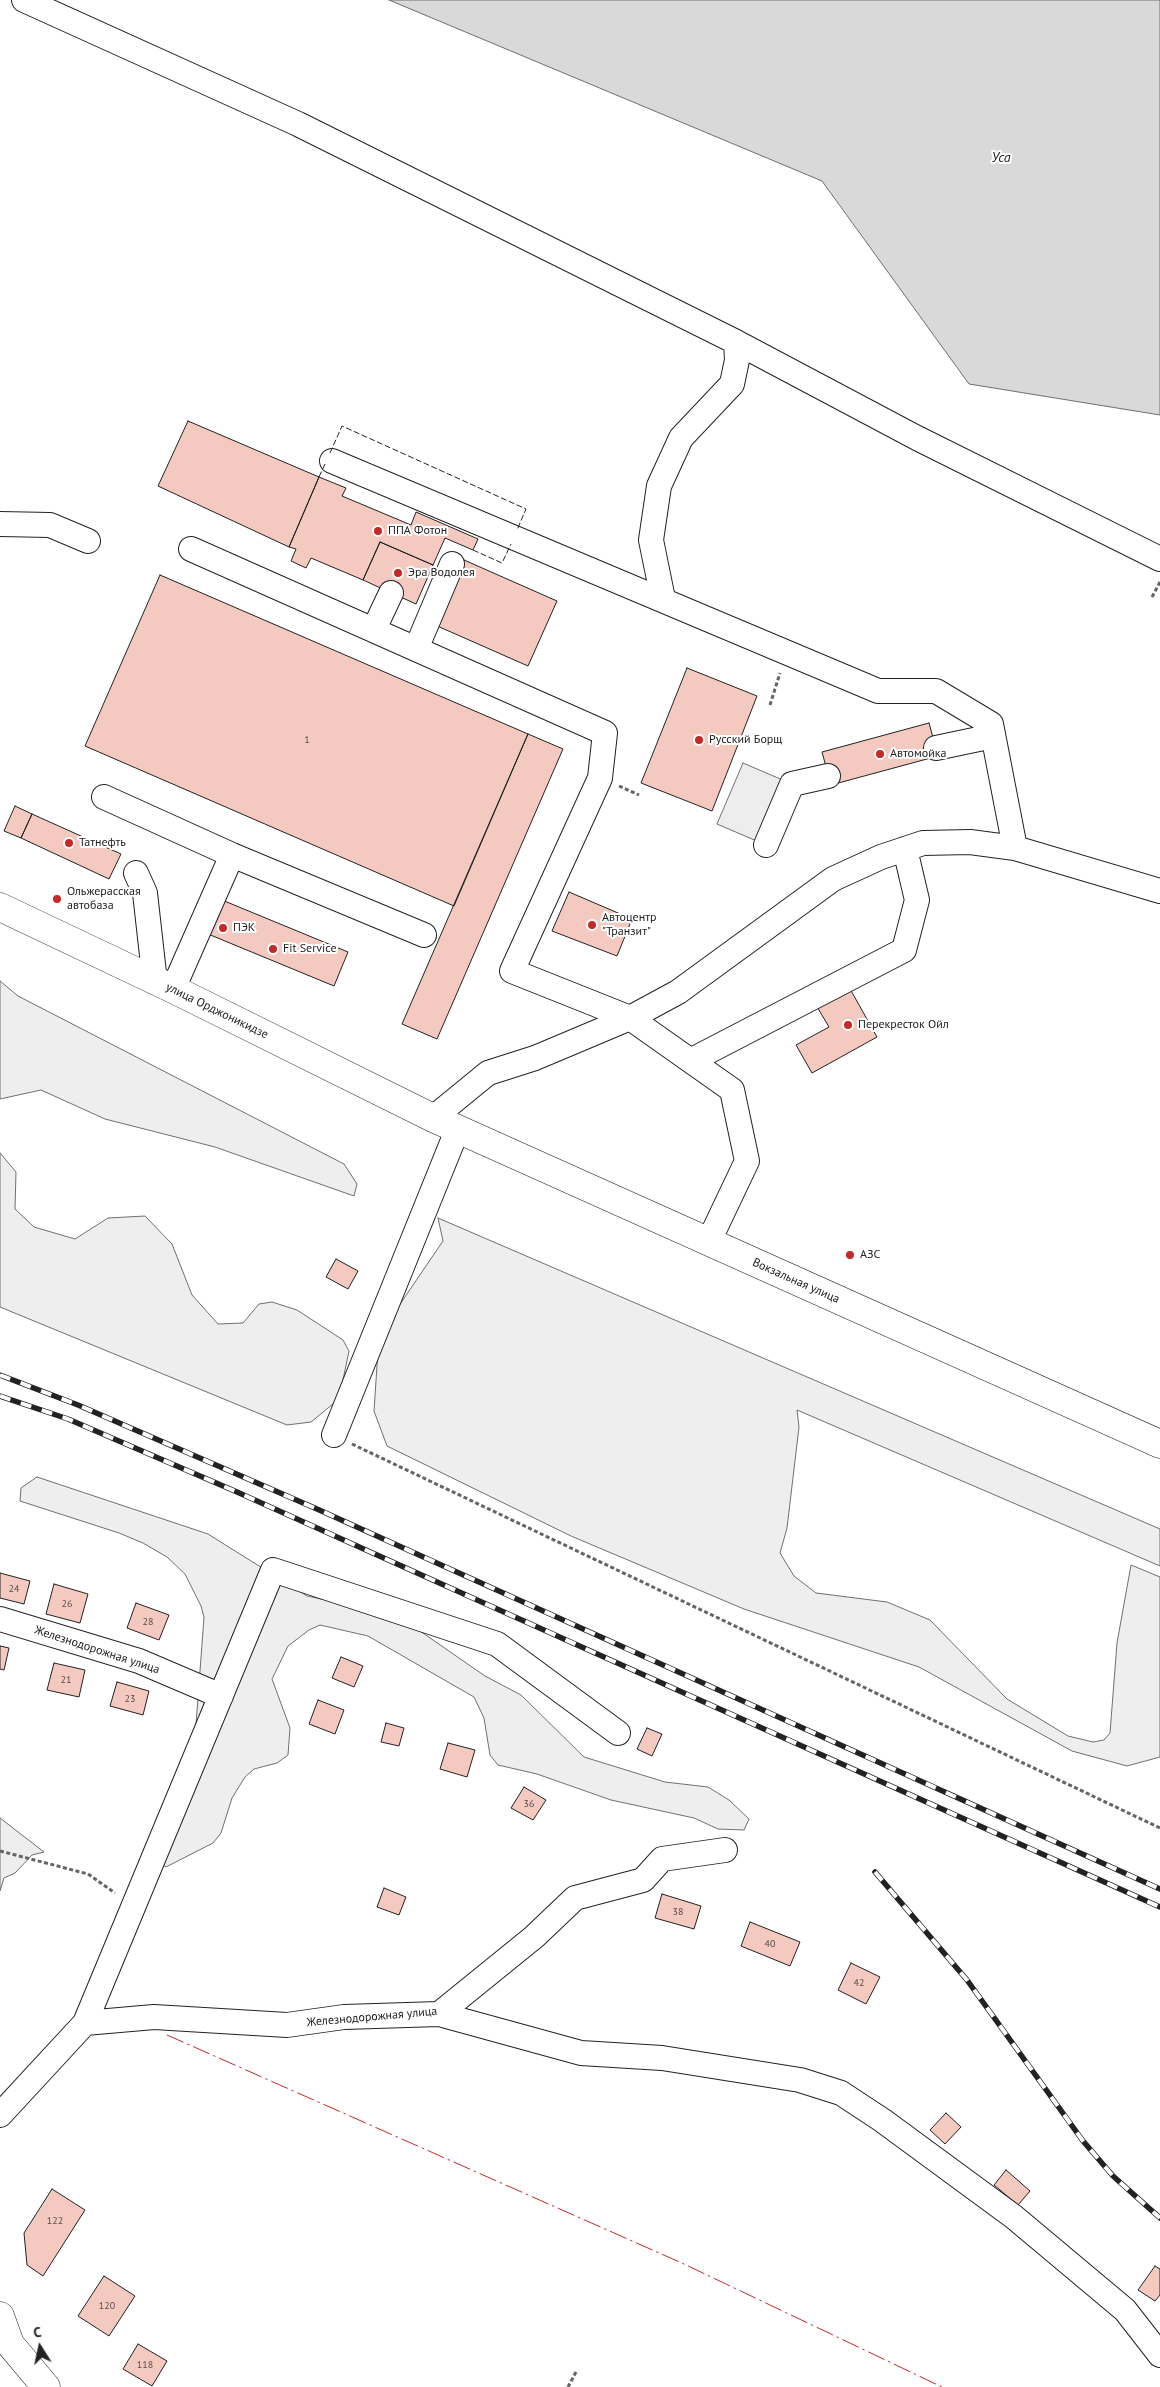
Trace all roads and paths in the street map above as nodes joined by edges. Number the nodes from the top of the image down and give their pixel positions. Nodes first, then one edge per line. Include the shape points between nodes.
1 (24, 0) edge
2 (736, 342) junction
3 (332, 460) dead end
4 (0, 524) edge
5 (88, 541) dead end
6 (190, 549) dead end
7 (1160, 559) edge
8 (452, 564) dead end
9 (1160, 582) edge
10 (391, 593) dead end
11 (1152, 597) dead end
12 (663, 599) junction
13 (374, 629) junction
14 (416, 649) junction
15 (782, 650) junction
16 (770, 705) dead end
17 (993, 736) junction
18 (936, 748) dead end
19 (828, 776) dead end
20 (104, 798) dead end
21 (766, 845) dead end
22 (1015, 848) junction
23 (905, 849) junction
24 (232, 854) junction
25 (136, 873) dead end
26 (1156, 887) edge
27 (0, 907) edge
28 (424, 934) dead end
29 (164, 985) junction
30 (630, 1018) junction
31 (692, 1060) junction
32 (433, 1118) junction
33 (458, 1128) junction
34 (708, 1241) junction
35 (334, 1435) joint
36 (1160, 1444) edge
37 (0, 1619) edge
38 (221, 1696) junction
39 (618, 1733) dead end
40 (1160, 1828) edge
41 (725, 1850) dead end
42 (0, 1851) edge
43 (134, 1906) junction
44 (439, 2014) junction
45 (85, 2023) junction
46 (0, 2115) edge
47 (0, 2316) edge
48 (1160, 2355) edge
49 (576, 2372) dead end
50 (46, 2387) edge
51 (568, 2387) edge

1 - 2 street via 298,124
2 - 7 street via 917,438
2 - 12 street via 737,360 732,384 681,438 659,486 651,540
3 - 12 street
4 - 5 street via 50,524
6 - 13 street
8 - 14 street
9 - 11 path
10 - 13 street
12 - 15 street
13 - 14 street
14 - 30 street via 605,733 600,778 512,971
15 - 16 path via 781,670
15 - 17 street via 878,691 936,691 991,724
17 - 18 street
17 - 22 street
19 - 21 street via 792,784
20 - 24 street
22 - 23 street via 970,842 923,843
22 - 26 street
23 - 30 street via 833,879 678,992
23 - 31 street via 917,900 904,950
24 - 28 street
24 - 29 street
25 - 29 street via 145,893
27 - 29 main road, улица Орджоникидзе
29 - 32 main road, улица Орджоникидзе
30 - 31 street
30 - 32 street via 535,1058 488,1073
31 - 34 street via 732,1090 747,1161
32 - 33 main road, Вокзальная улица
33 - 34 main road, Вокзальная улица
33 - 35 street
34 - 36 main road, Вокзальная улица
35 - 40 path
37 - 38 street, Железнодорожная улица via 139,1660
38 - 39 street via 273,1570 496,1644
38 - 43 street
41 - 44 street, Железнодорожная улица via 662,1860 643,1880 575,1898 534,1938
42 - 43 path via 88,1874
43 - 45 street
44 - 45 street, Железнодорожная улица via 344,2017 287,2025 154,2018
44 - 48 street via 581,2052 662,2058 800,2080 841,2093 1014,2217 1124,2310
45 - 46 street
47 - 50 main road via 10,2344
49 - 51 path

